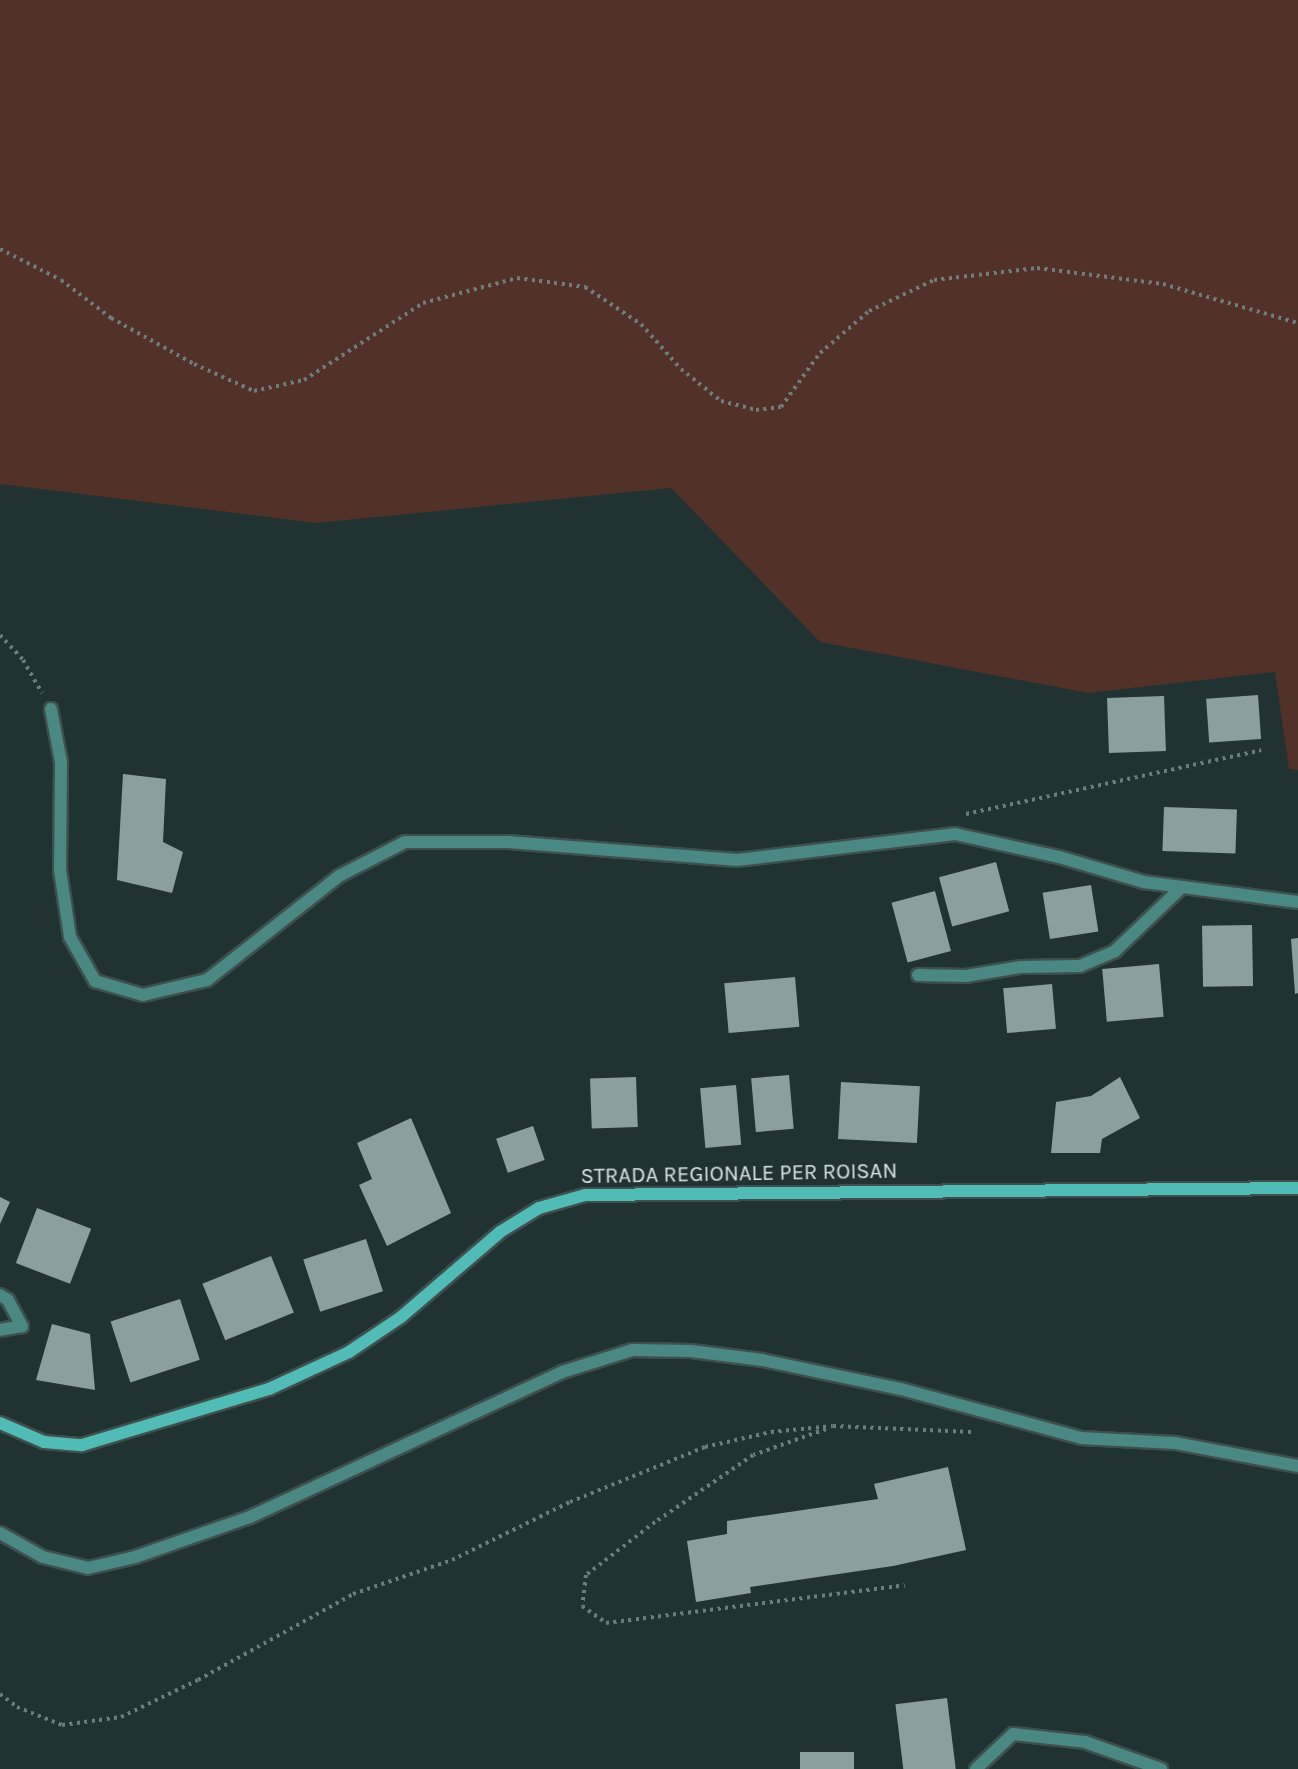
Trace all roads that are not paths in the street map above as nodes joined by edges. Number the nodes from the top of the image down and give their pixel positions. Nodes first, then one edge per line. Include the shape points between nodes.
1 (51, 709) road end
2 (1181, 888) junction
3 (1298, 902) edge
4 (918, 975) dead end
5 (1298, 1188) edge
6 (0, 1295) edge
7 (0, 1330) edge
8 (0, 1423) edge
9 (1298, 1466) edge
10 (0, 1533) edge
11 (976, 1769) edge
12 (1161, 1769) edge

1 - 2 street via 61,762 60,870 70,937 95,981 143,995 207,980 339,876 405,842 508,842 737,860 955,834
2 - 3 street
2 - 4 street via 1115,951 1080,966 1021,967 966,976
5 - 8 main road, STRADA REGIONALE PER ROISAN via 585,1195 529,1214 500,1232 401,1317 358,1346 269,1389 82,1445 44,1442
6 - 7 street via 8,1300 22,1326
9 - 10 street via 1175,1443 1081,1438 901,1389 762,1360 691,1351 632,1350 562,1372 250,1516 135,1557 88,1568 43,1557
11 - 12 street via 1013,1734 1085,1742

